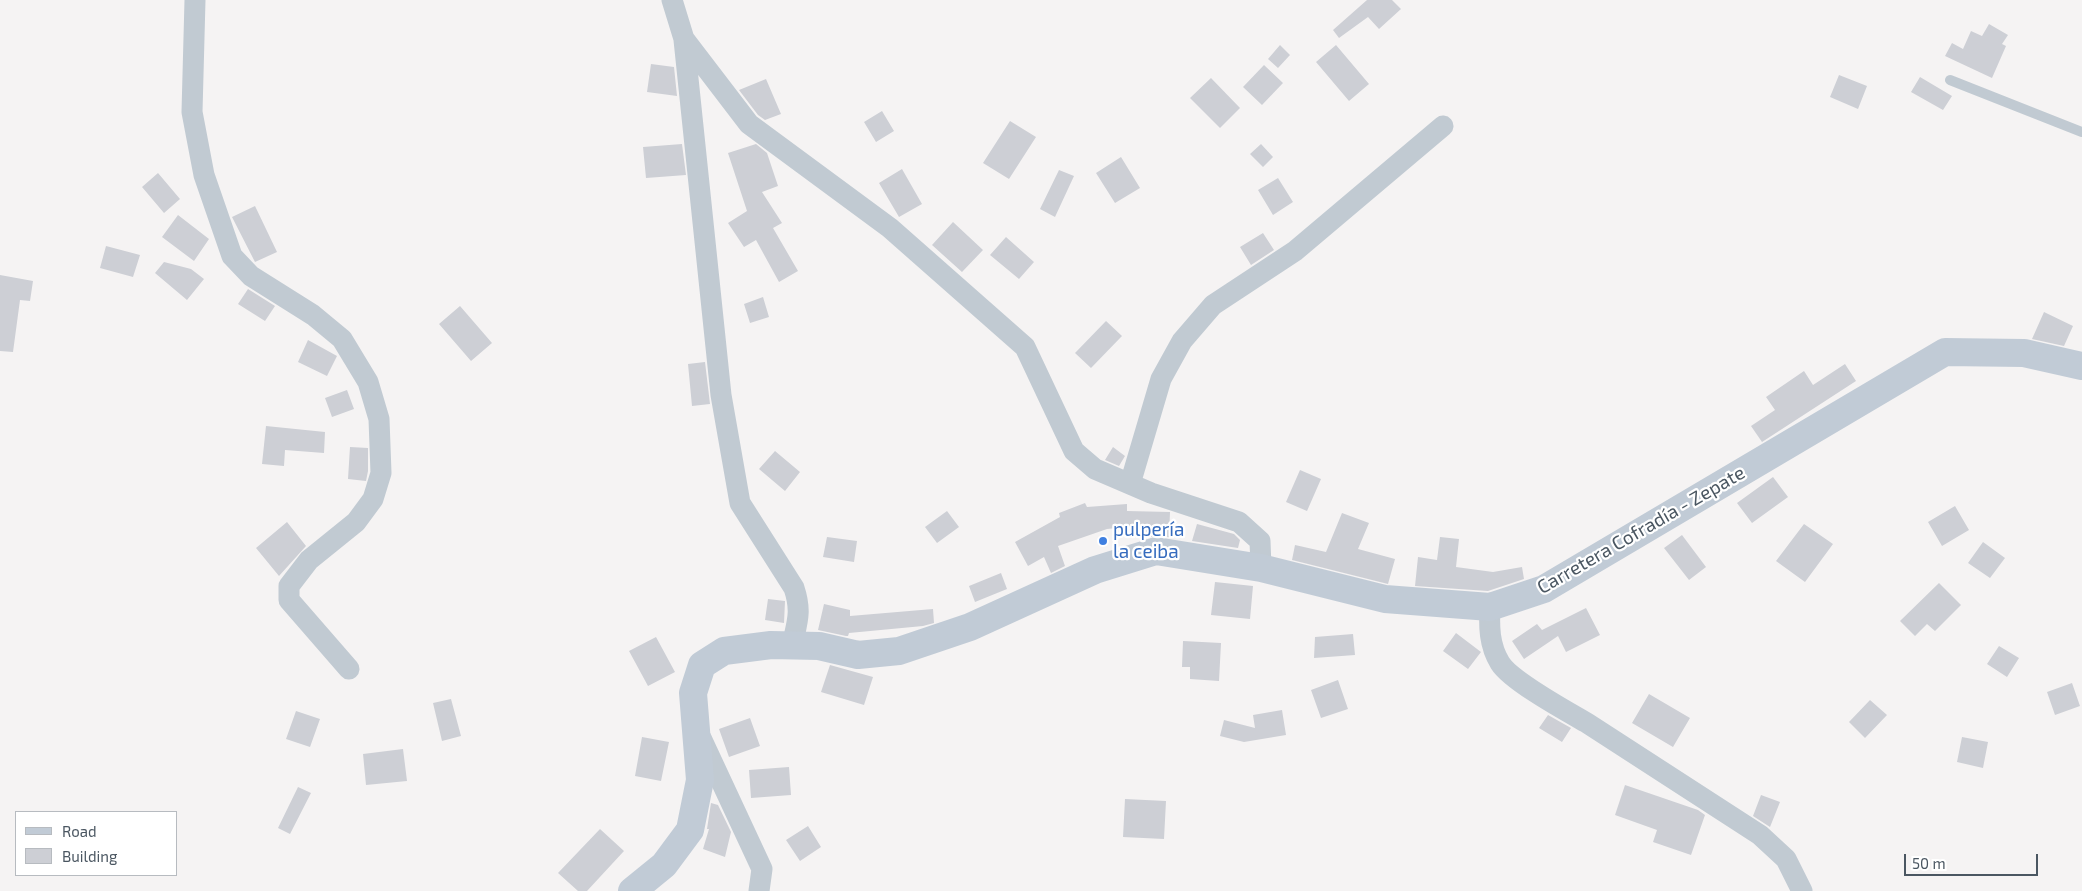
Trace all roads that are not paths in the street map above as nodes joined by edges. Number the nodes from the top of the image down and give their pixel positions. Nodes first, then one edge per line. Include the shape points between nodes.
1 (195, 0) edge
2 (672, 0) edge
3 (684, 39) junction
4 (1950, 80) dead end
5 (1443, 126) dead end
6 (2082, 132) edge
7 (2082, 366) edge
8 (1130, 484) junction
9 (1261, 568) junction
10 (1490, 606) junction
11 (792, 646) junction
12 (350, 669) dead end
13 (696, 728) junction
14 (632, 891) edge
15 (759, 891) edge
16 (1802, 891) edge

1 - 12 street via 192,112 204,175 232,256 251,276 313,315 342,339 368,382 379,419 380,472 373,499 356,522 309,560 289,586 289,600
2 - 3 street
3 - 8 street via 749,124 890,228 1025,347 1074,451 1095,469
3 - 11 street via 721,395 740,503 794,588 800,604
4 - 6 lane
5 - 8 street via 1295,251 1213,305 1182,340 1161,379
7 - 10 street, Carretera Cofradía - Zepate via 2024,353 1946,352 1544,588
8 - 9 street via 1239,522 1260,541
9 - 10 street, Carretera Cofradía - Zepate via 1385,599
9 - 11 street, Carretera Cofradía - Zepate via 1156,551 1095,570 970,628 899,651 858,655 819,646
10 - 16 street via 1488,632 1500,664 1558,707 1587,722 1760,835 1786,859
11 - 13 street, Carretera Cofradía - Zepate via 771,645 724,651 702,665 693,693
13 - 14 street, Carretera Cofradía - Zepate via 700,780 690,830 664,865
13 - 15 street via 762,869

